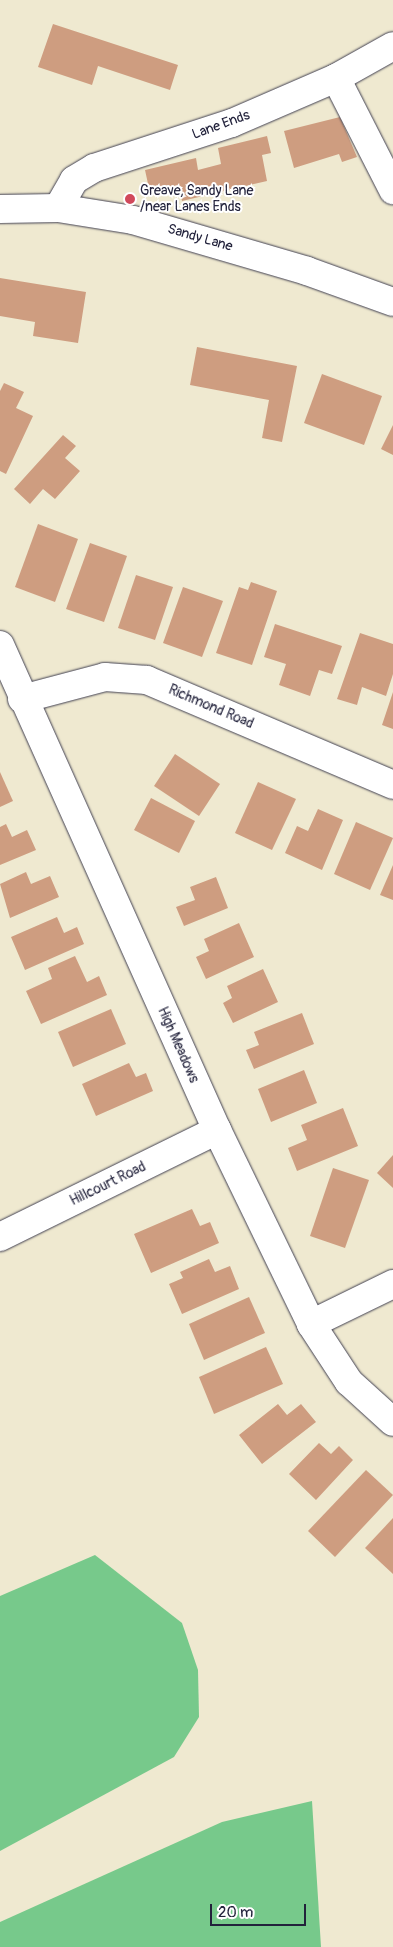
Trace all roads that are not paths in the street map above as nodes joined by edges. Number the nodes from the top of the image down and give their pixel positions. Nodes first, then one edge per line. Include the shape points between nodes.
1 (393, 46) edge
2 (336, 78) junction
3 (393, 190) edge
4 (58, 208) junction
5 (0, 209) edge
6 (393, 302) edge
7 (0, 645) edge
8 (22, 699) junction
9 (393, 785) edge
10 (217, 1130) junction
11 (0, 1238) edge
12 (393, 1284) edge
13 (311, 1324) junction
14 (393, 1422) edge

1 - 2 street, Lane Ends
2 - 3 street
2 - 4 street, Lane Ends via 232,123 94,168 74,180
4 - 5 street, Sandy Lane
4 - 6 street, Sandy Lane via 186,233
7 - 8 street, High Meadows
8 - 9 street, Richmond Road via 105,677 147,680
8 - 10 street, High Meadows
10 - 11 street, Hillcourt Road
10 - 13 street, High Meadows
12 - 13 street
13 - 14 street, High Meadows via 349,1382

